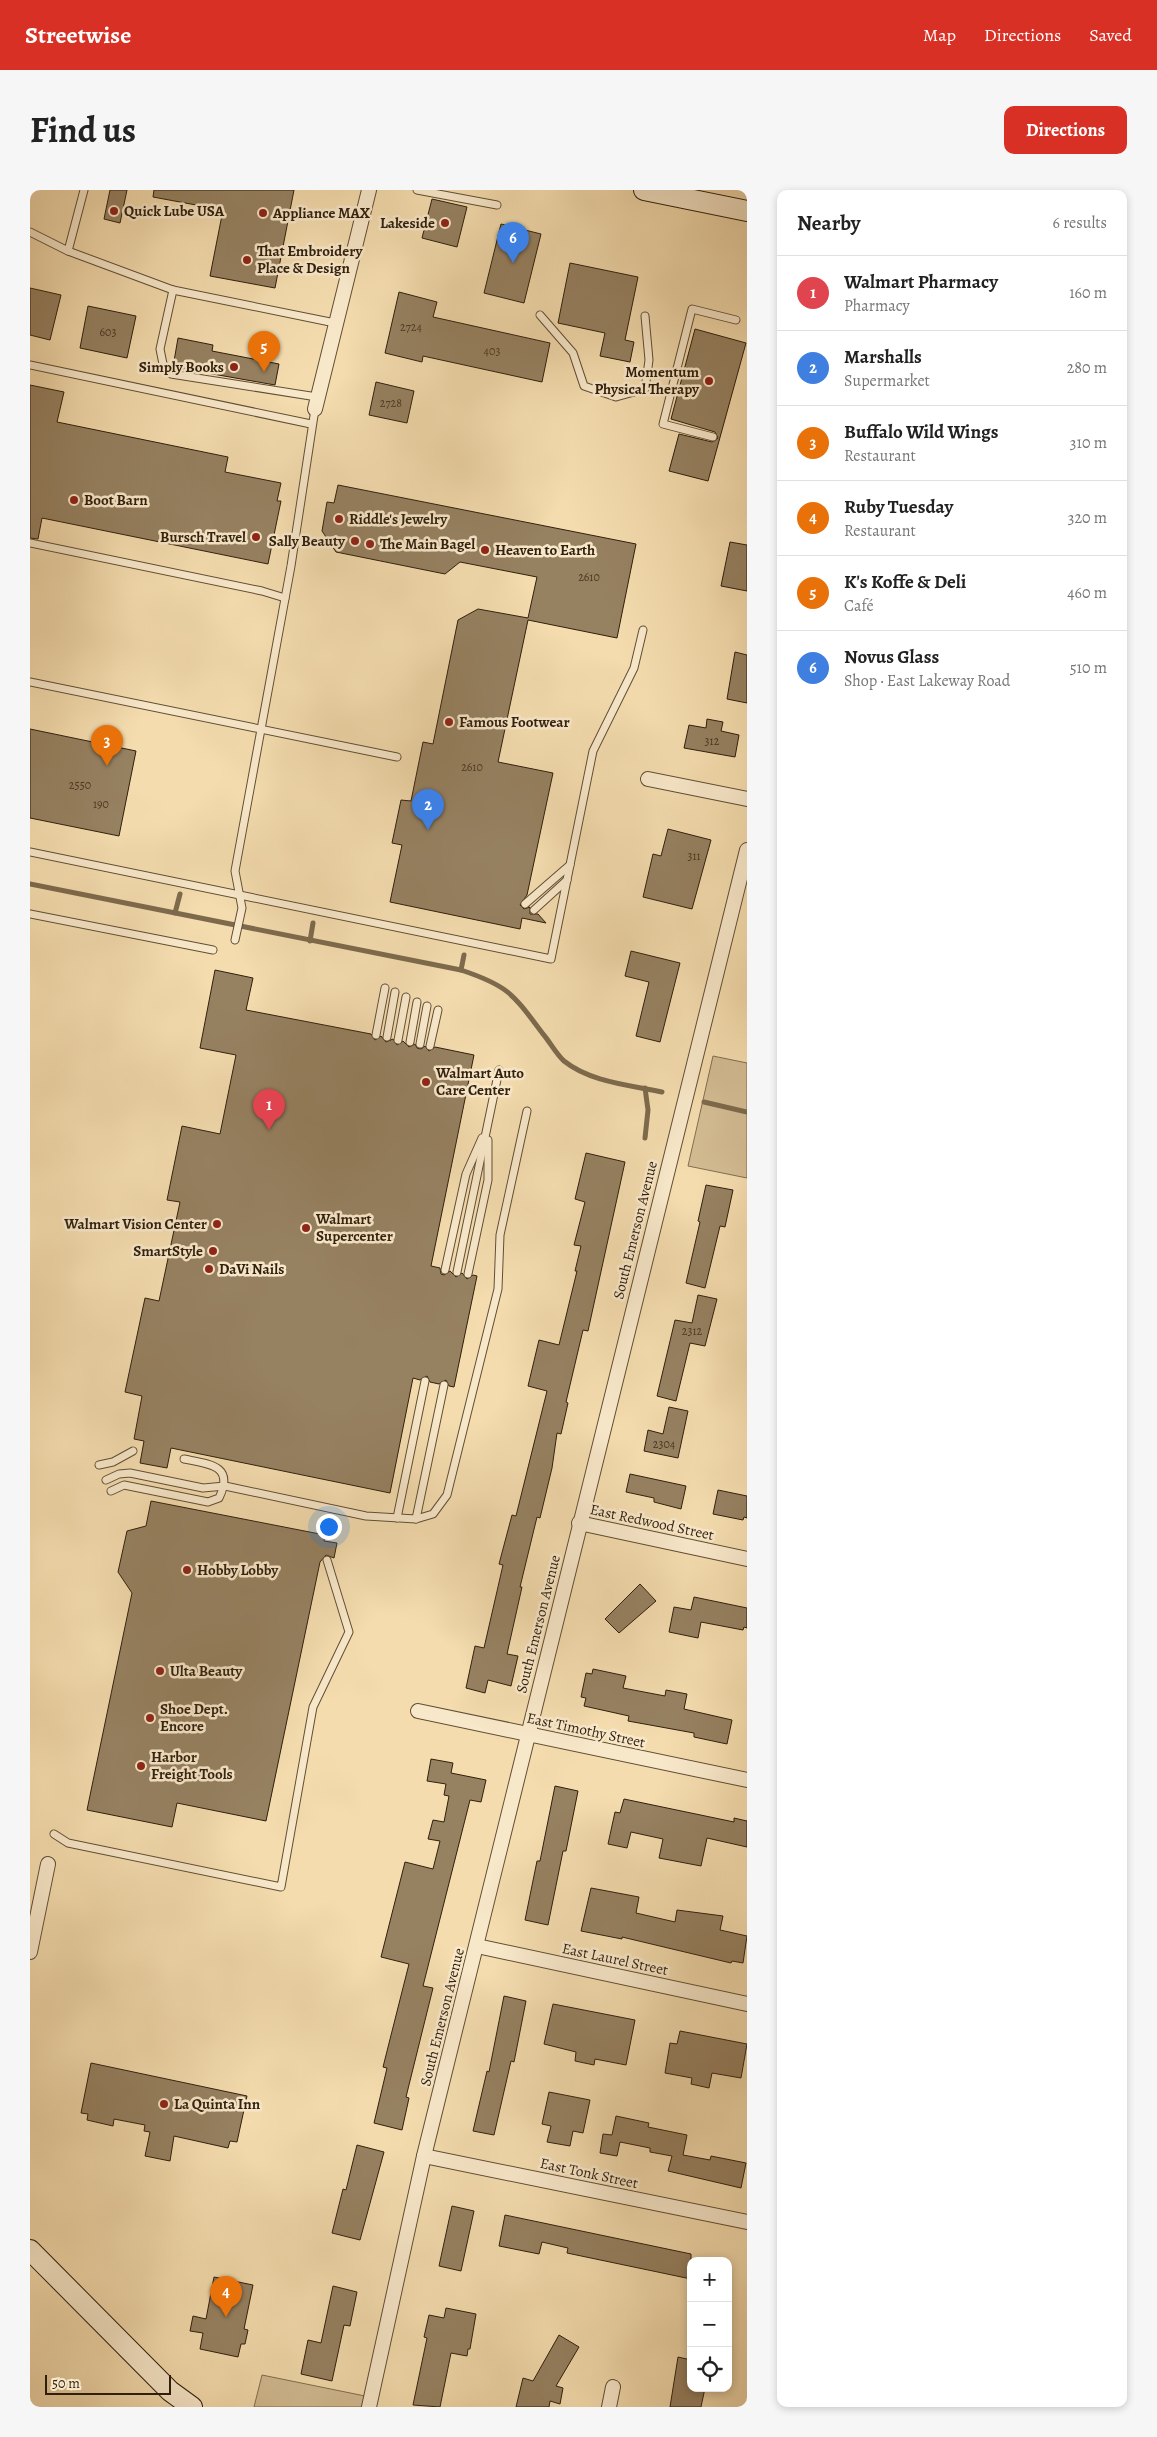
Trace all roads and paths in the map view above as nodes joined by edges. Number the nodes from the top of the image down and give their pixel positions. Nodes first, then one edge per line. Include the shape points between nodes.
1 (84, 190) edge
2 (369, 190) edge
3 (417, 190) edge
4 (644, 190) edge
5 (497, 205) dead end
6 (747, 211) edge
7 (30, 232) edge
8 (68, 251) junction
9 (173, 290) junction
10 (540, 315) dead end
11 (645, 316) dead end
12 (736, 320) dead end
13 (335, 323) junction
14 (30, 366) edge
15 (316, 403) junction
16 (311, 424) junction
17 (713, 437) dead end
18 (30, 544) edge
19 (285, 598) junction
20 (643, 630) dead end
21 (30, 682) edge
22 (261, 729) junction
23 (397, 757) dead end
24 (648, 779) dead end
25 (747, 799) edge
26 (747, 850) edge
27 (30, 852) edge
28 (570, 864) junction
29 (567, 880) junction
30 (239, 896) junction
31 (525, 904) dead end
32 (534, 910) dead end
33 (30, 914) edge
34 (235, 940) dead end
35 (213, 950) dead end
36 (385, 988) dead end
37 (395, 992) dead end
38 (406, 997) dead end
39 (417, 1002) dead end
40 (427, 1006) dead end
41 (438, 1010) dead end
42 (376, 1035) dead end
43 (387, 1038) dead end
44 (398, 1040) dead end
45 (410, 1042) dead end
46 (420, 1044) dead end
47 (430, 1046) dead end
48 (499, 1070) dead end
49 (527, 1111) dead end
50 (488, 1124) junction
51 (445, 1270) dead end
52 (457, 1272) dead end
53 (468, 1274) dead end
54 (425, 1381) dead end
55 (444, 1385) dead end
56 (133, 1451) dead end
57 (184, 1459) dead end
58 (100, 1465) dead end
59 (106, 1480) dead end
60 (225, 1486) junction
61 (111, 1491) dead end
62 (397, 1518) junction
63 (416, 1519) junction
64 (579, 1523) junction
65 (747, 1559) edge
66 (327, 1560) dead end
67 (418, 1711) dead end
68 (528, 1734) junction
69 (747, 1780) edge
70 (54, 1834) dead end
71 (48, 1864) dead end
72 (477, 1946) junction
73 (30, 1952) edge
74 (747, 2004) edge
75 (424, 2156) junction
76 (747, 2222) edge
77 (30, 2250) edge
78 (613, 2387) dead end
79 (192, 2407) edge
80 (369, 2407) edge
81 (609, 2407) edge

1 - 8 lane
2 - 13 street
3 - 5 lane
4 - 6 main road
7 - 8 lane
8 - 9 lane
9 - 13 lane
9 - 15 lane via 160,349 163,364 171,374
10 - 11 lane via 573,354 584,386 616,397 645,388 648,360
12 - 17 lane via 692,309 663,424
13 - 15 street
14 - 16 lane
15 - 16 lane
16 - 19 lane
18 - 19 lane
19 - 22 lane
20 - 28 lane via 634,668 593,751
21 - 22 lane
22 - 23 lane
22 - 30 lane via 235,871
24 - 25 street
26 - 64 street, South Emerson Avenue
27 - 30 lane
28 - 29 lane
28 - 31 lane
29 - 30 lane via 551,959
29 - 32 lane
30 - 34 lane via 242,908
33 - 35 lane
36 - 42 lane
37 - 43 lane
38 - 44 lane
39 - 45 lane
40 - 46 lane
41 - 47 lane
48 - 50 lane
49 - 63 lane via 500,1235 498,1289 447,1495 433,1514
50 - 51 lane via 466,1174
50 - 52 lane
50 - 53 lane via 488,1180
54 - 62 lane
55 - 63 lane
56 - 58 lane
57 - 60 lane via 215,1466 223,1473
59 - 60 lane via 130,1473 203,1488
60 - 61 lane via 219,1498 208,1502 124,1485
60 - 62 lane via 366,1516
62 - 63 lane
64 - 65 street, East Redwood Street
64 - 68 street, South Emerson Avenue
66 - 70 lane via 349,1632 313,1707 281,1887 68,1843
67 - 68 street, East Timothy Street
68 - 69 street, East Timothy Street
68 - 72 street, South Emerson Avenue
71 - 73 street
72 - 74 street, East Laurel Street
72 - 75 street, South Emerson Avenue
75 - 76 street, East Tonk Street
75 - 80 street, South Emerson Avenue
77 - 79 main road via 170,2391
78 - 81 street

